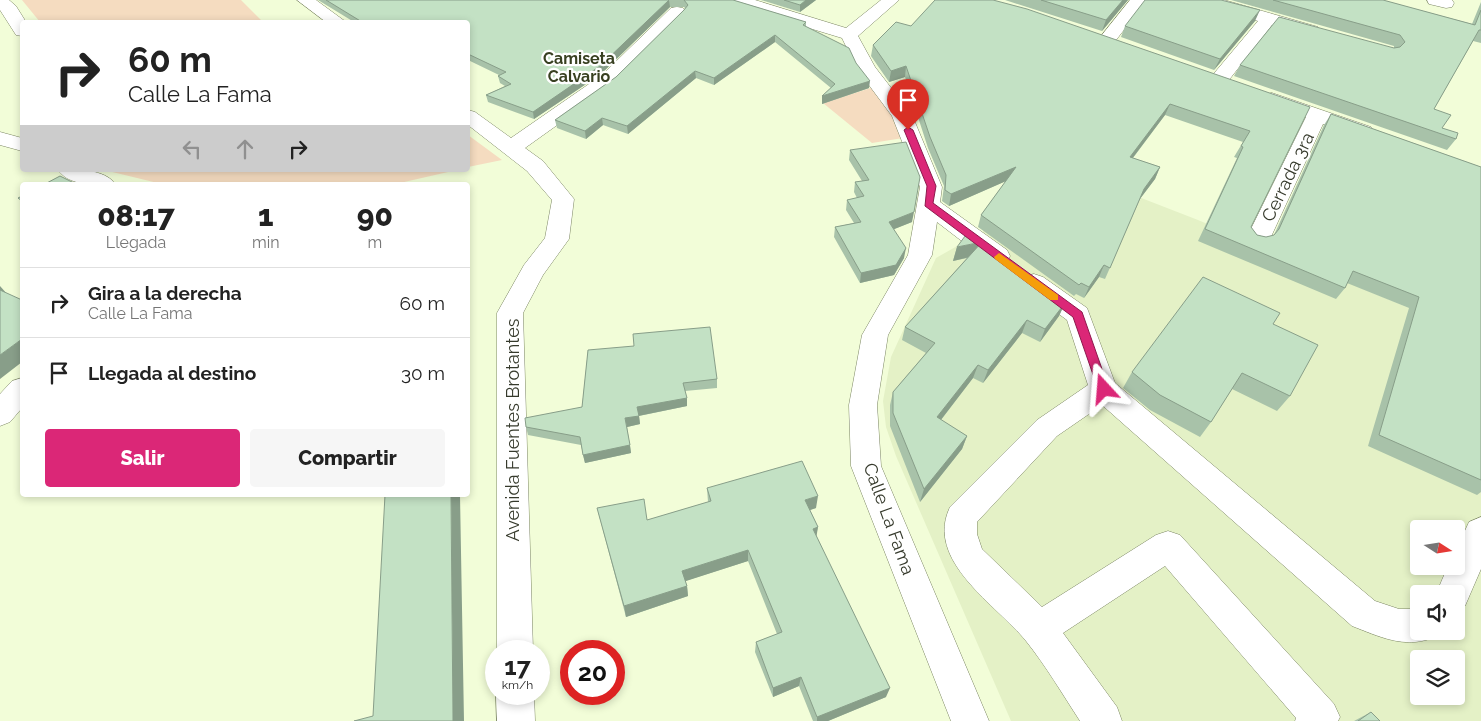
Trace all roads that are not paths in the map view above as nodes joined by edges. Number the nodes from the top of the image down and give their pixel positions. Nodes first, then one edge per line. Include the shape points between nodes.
1 (305, 0) edge
2 (736, 0) edge
3 (891, 0) edge
4 (1139, 0) edge
5 (1206, 0) edge
6 (0, 1) edge
7 (677, 12) dead end
8 (1268, 19) junction
9 (335, 20) edge
10 (20, 27) edge
11 (849, 36) junction
12 (1332, 37) edge
13 (1126, 47) edge
14 (1199, 74) edge
15 (1254, 93) edge
16 (1318, 115) junction
17 (470, 117) edge
18 (1381, 137) edge
19 (0, 138) edge
20 (20, 144) edge
21 (511, 148) junction
22 (74, 172) edge
23 (98, 182) edge
24 (928, 204) junction
25 (1258, 239) edge
26 (1104, 389) junction
27 (20, 391) edge
28 (0, 414) edge
29 (1481, 532) edge
30 (1457, 585) edge
31 (1410, 626) edge
32 (1039, 629) junction
33 (515, 640) edge
34 (516, 705) edge
35 (516, 721) edge
36 (970, 721) edge
37 (1103, 721) edge
38 (1314, 721) edge

1 - 9 street
2 - 11 street
3 - 11 street
4 - 13 street via 1099,38
5 - 8 street
6 - 10 street
7 - 21 street via 609,80
8 - 12 street
8 - 14 street via 1227,84
11 - 24 street, Calle La Fama via 866,69 902,115 932,186
15 - 16 street
16 - 18 street
16 - 25 street, Cerrada 3ra
17 - 21 street, Avenida Fuentes Brotantes
19 - 20 street
21 - 33 street, Avenida Fuentes Brotantes via 535,166 563,200 556,239 533,271 510,313
22 - 23 street
24 - 26 street via 1078,315
24 - 36 street, Calle La Fama via 920,254 875,336 864,405 866,466
26 - 31 street via 1364,614 1399,626
26 - 32 street via 1047,428 961,517 961,534 968,558
27 - 28 street
29 - 30 street
32 - 37 street
32 - 38 street via 1168,546 1321,717
34 - 35 street

